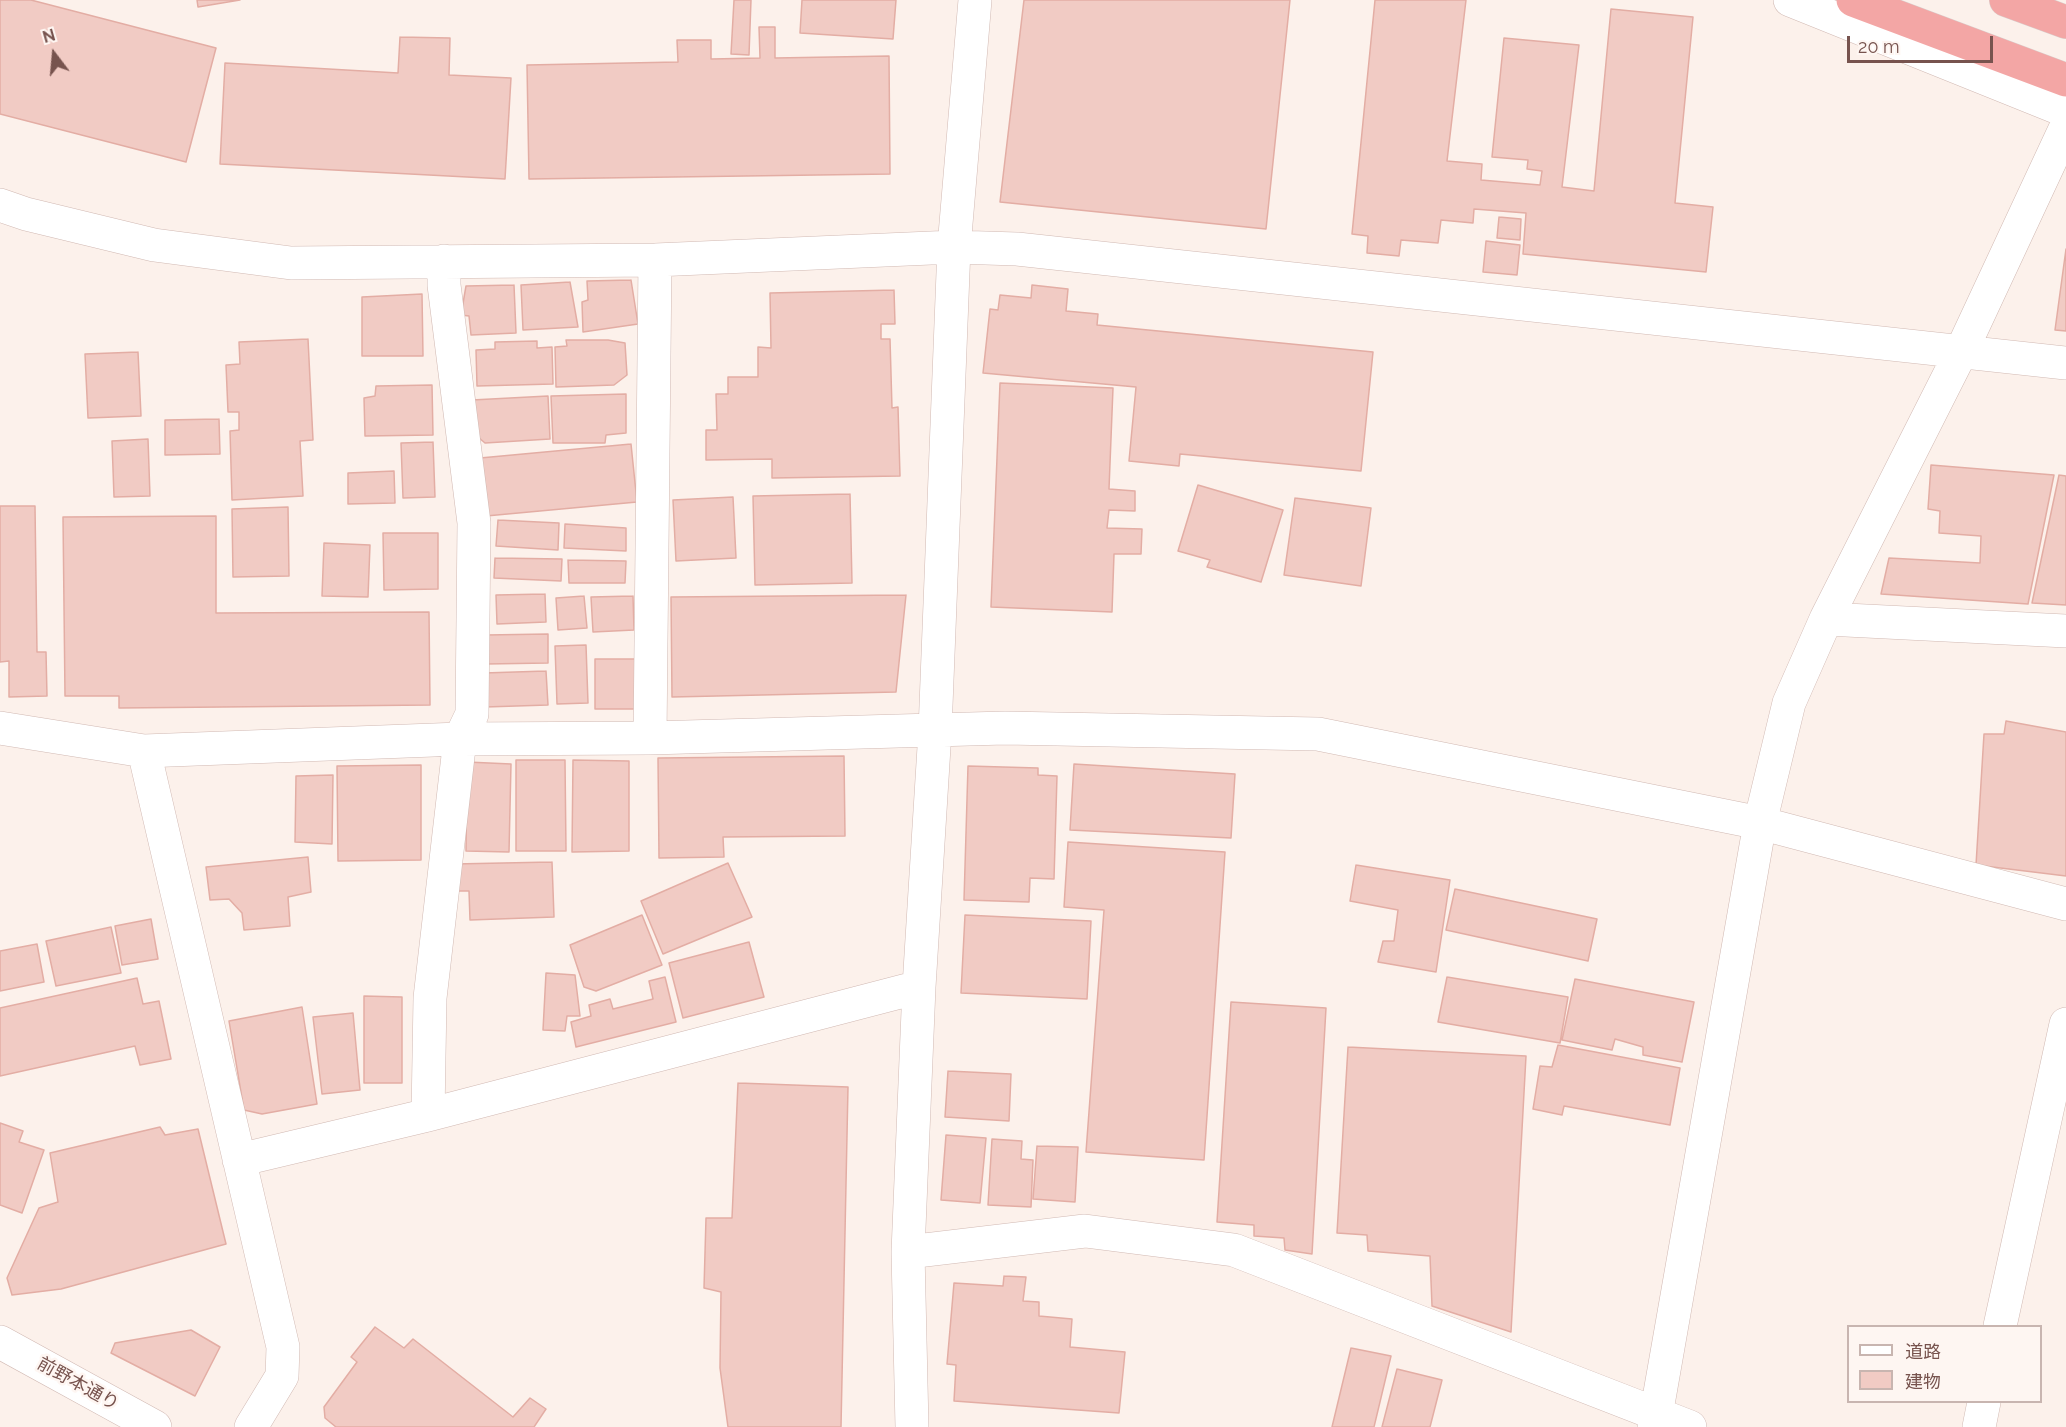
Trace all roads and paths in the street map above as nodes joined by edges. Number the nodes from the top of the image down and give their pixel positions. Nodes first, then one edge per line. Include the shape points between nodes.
1 (975, 0) edge
2 (1790, 0) edge
3 (1853, 0) edge
4 (2006, 0) edge
5 (2066, 22) edge
6 (2066, 80) edge
7 (2066, 111) edge
8 (2066, 127) edge
9 (0, 205) edge
10 (954, 247) junction
11 (655, 260) junction
12 (444, 261) junction
13 (1960, 351) junction
14 (2066, 363) edge
15 (1826, 619) junction
16 (2066, 631) edge
17 (0, 728) edge
18 (935, 731) junction
19 (650, 738) junction
20 (460, 739) junction
21 (144, 751) junction
22 (1760, 823) junction
23 (2066, 904) edge
24 (919, 987) junction
25 (2066, 1024) edge
26 (428, 1115) junction
27 (239, 1160) junction
28 (908, 1252) junction
29 (2000, 1325) edge
30 (0, 1342) edge
31 (1984, 1403) edge
32 (1655, 1421) edge
33 (155, 1427) edge
34 (251, 1427) edge
35 (912, 1427) edge
36 (1690, 1427) edge
37 (1979, 1427) edge

1 - 10 street
2 - 7 street
3 - 6 highway
4 - 5 highway
8 - 13 street
9 - 12 street via 154,245 291,263
10 - 11 street
10 - 13 street via 1017,249
10 - 18 street
11 - 12 street
11 - 19 street
12 - 20 street via 474,523 472,714
13 - 14 street
13 - 15 street
15 - 16 street
15 - 22 street via 1789,703
17 - 21 street
18 - 19 street
18 - 22 street via 1005,728 1318,734
18 - 24 street
19 - 20 street
20 - 21 street
20 - 26 street via 430,998
21 - 27 street
22 - 23 street
22 - 32 street
24 - 26 street
24 - 28 street
25 - 29 street
26 - 27 street
27 - 34 street via 283,1347 282,1376
28 - 32 street via 1085,1232 1234,1251
28 - 35 street
30 - 33 street, 前野本通り
31 - 37 street
32 - 36 street

